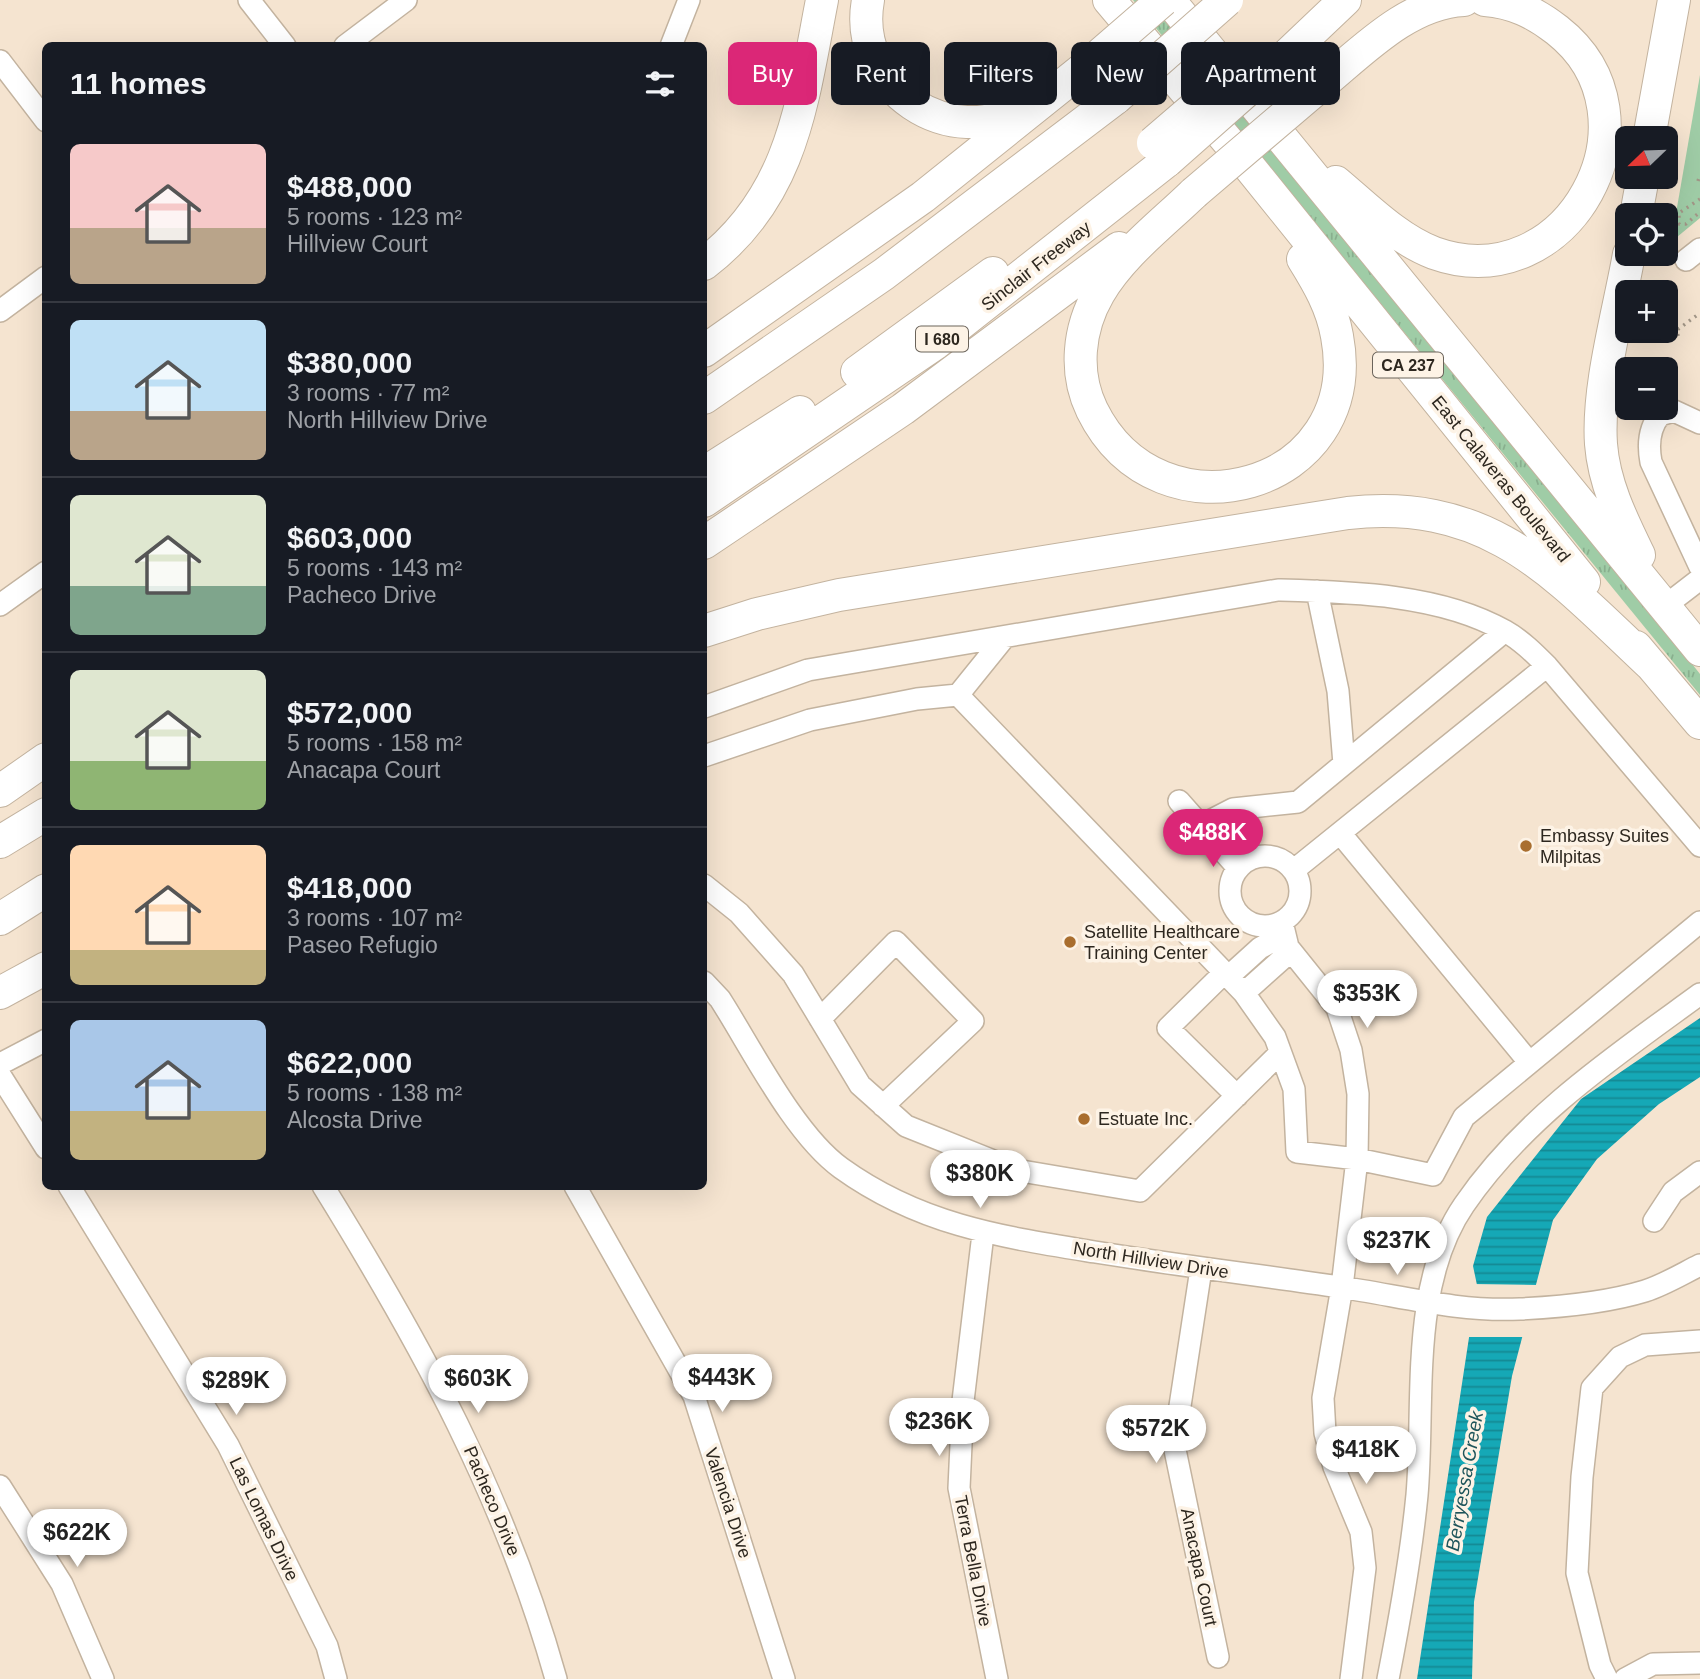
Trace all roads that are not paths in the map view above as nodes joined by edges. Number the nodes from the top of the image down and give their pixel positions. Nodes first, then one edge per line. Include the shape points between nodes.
1 (249, 0) edge
2 (406, 0) edge
3 (689, 0) edge
4 (822, 0) edge
5 (868, 0) edge
6 (1163, 0) edge
7 (1169, 0) edge
8 (1227, 0) edge
9 (1315, 0) edge
10 (1345, 0) edge
11 (1402, 0) edge
12 (1464, 0) edge
13 (1485, 0) edge
14 (1674, 0) edge
15 (1113, 3) edge
16 (282, 42) edge
17 (350, 42) edge
18 (673, 42) edge
19 (1114, 42) edge
20 (1284, 42) edge
21 (1287, 42) edge
22 (0, 61) edge
23 (1340, 64) edge
24 (1340, 70) edge
25 (1071, 76) edge
26 (1071, 78) edge
27 (1214, 105) edge
28 (1298, 105) edge
29 (42, 116) edge
30 (1651, 126) edge
31 (1280, 136) junction
32 (1160, 152) junction
33 (1247, 164) junction
34 (1194, 194) junction
35 (707, 261) edge
36 (1627, 266) edge
37 (42, 280) edge
38 (0, 311) edge
39 (707, 349) edge
40 (707, 396) edge
41 (1700, 423) edge
42 (707, 471) edge
43 (707, 499) edge
44 (707, 541) edge
45 (1700, 567) edge
46 (42, 575) edge
47 (1700, 579) edge
48 (1317, 591) junction
49 (0, 605) edge
50 (1665, 606) junction
51 (707, 630) edge
52 (1505, 631) junction
53 (1004, 638) junction
54 (1700, 650) edge
55 (1650, 664) junction
56 (1547, 666) junction
57 (958, 695) junction
58 (707, 706) edge
59 (1700, 723) edge
60 (707, 755) edge
61 (42, 762) edge
62 (1344, 764) junction
63 (42, 768) edge
64 (0, 793) edge
65 (1179, 801) dead end
66 (42, 816) edge
67 (1202, 825) junction
68 (1340, 834) junction
69 (0, 842) edge
70 (1700, 846) edge
71 (1238, 868) junction
72 (1294, 870) junction
73 (707, 887) edge
74 (42, 893) edge
75 (42, 915) edge
76 (0, 919) edge
77 (1700, 922) edge
78 (1286, 936) junction
79 (0, 941) edge
80 (42, 968) edge
81 (1226, 975) junction
82 (707, 985) edge
83 (9, 988) edge
84 (1244, 993) junction
85 (1700, 994) edge
86 (820, 1019) junction
87 (42, 1042) edge
88 (1280, 1053) junction
89 (1529, 1062) junction
90 (0, 1064) edge
91 (0, 1074) edge
92 (1237, 1096) junction
93 (883, 1106) junction
94 (42, 1142) edge
95 (1357, 1159) junction
96 (1700, 1171) edge
97 (71, 1190) edge
98 (325, 1190) edge
99 (577, 1190) edge
100 (1654, 1221) dead end
101 (983, 1234) junction
102 (1700, 1265) edge
103 (1201, 1269) junction
104 (1342, 1287) junction
105 (1436, 1306) junction
106 (1700, 1341) edge
107 (0, 1486) edge
108 (1218, 1657) dead end
109 (1700, 1663) edge
110 (103, 1679) edge
111 (336, 1679) edge
112 (556, 1679) edge
113 (784, 1679) edge
114 (997, 1679) edge
115 (1351, 1679) edge
116 (1388, 1679) edge
117 (1607, 1679) edge
118 (1625, 1679) edge

1 - 16 street
2 - 17 street
3 - 18 street
4 - 35 highway via 796,127 778,177 750,219
5 - 25 highway via 866,30 883,78 900,96 935,118 967,122 999,117 1019,110
6 - 19 highway, bridge
7 - 31 highway, CA 237
8 - 40 highway, bridge via 1116,98 884,274
9 - 20 highway, I 680
10 - 21 highway, Sinclair Freeway / I 680
11 - 23 highway
12 - 24 highway via 1408,16
13 - 31 highway via 1524,8 1566,37 1581,55 1601,102 1604,145 1588,194 1568,220 1541,243 1520,253 1476,261 1434,252 1395,231
14 - 30 highway
15 - 33 highway, East Calaveras Boulevard / CA 237
22 - 29 street
26 - 39 highway via 923,197
27 - 32 highway, Sinclair Freeway / I 680, bridge
28 - 34 highway, bridge
31 - 50 highway, CA 237
32 - 42 highway, I 680 via 1074,210 823,397
32 - 43 highway, Sinclair Freeway / I 680 via 936,344
33 - 34 highway via 1319,285 1331,310 1340,357 1335,401 1316,438 1288,464 1233,487 1190,486 1147,471 1111,441 1093,411 1082,379 1083,332 1098,295 1123,261
33 - 55 highway, East Calaveras Boulevard / CA 237
34 - 44 highway via 903,409
36 - 50 highway via 1605,387 1601,446 1613,499
37 - 38 street
41 - 45 street via 1675,411 1660,415 1651,430 1649,451
46 - 49 street
47 - 50 street
48 - 52 street via 1356,591 1459,611
48 - 53 street via 1278,590
48 - 62 street via 1338,691
50 - 54 highway, CA 237
51 - 55 highway via 839,595 1348,513 1410,510 1468,523 1528,556 1555,575
52 - 56 street
52 - 62 street
53 - 57 street
53 - 58 street via 808,670
55 - 59 highway, East Calaveras Boulevard / CA 237
56 - 68 street
56 - 70 street
57 - 60 street via 810,720
57 - 81 street
61 - 64 highway
62 - 67 street via 1297,802 1233,809
63 - 64 highway
65 - 67 street
66 - 69 highway
67 - 71 street
68 - 72 street
68 - 89 street
71 - 72 street via 1263,855 1285,861
71 - 78 street via 1230,893 1238,914
72 - 78 street via 1300,892
73 - 86 street via 739,913 793,974
74 - 76 highway
75 - 79 highway
77 - 89 street
78 - 81 street via 1259,948
78 - 84 street
78 - 95 street via 1337,1008 1351,1050 1358,1094
80 - 83 highway
81 - 84 street
81 - 92 street via 1168,1028
82 - 101 street, North Hillview Drive via 800,1125 840,1167 930,1216
84 - 88 street via 1275,1037
85 - 105 street via 1586,1077 1512,1147 1463,1206 1442,1247
86 - 93 street via 860,1085
86 - 93 street via 896,942 973,1021
87 - 90 street
88 - 92 street
88 - 95 street via 1294,1089 1297,1152
89 - 95 street via 1464,1117 1433,1175
91 - 94 street
92 - 93 street via 1140,1191 1016,1170 906,1126
95 - 104 street
96 - 100 street via 1673,1192
97 - 111 street, Las Lomas Drive via 228,1445 327,1646
98 - 112 street, Pacheco Drive via 448,1399 498,1508
99 - 113 street, Valencia Drive via 694,1396
101 - 103 street, North Hillview Drive
101 - 114 street, Terra Bella Drive via 963,1401 959,1488
102 - 105 street, North Hillview Drive via 1646,1291 1558,1307 1483,1310
103 - 104 street, North Hillview Drive
103 - 108 street, Anacapa Court via 1174,1445
104 - 105 street, North Hillview Drive
104 - 115 street via 1323,1398 1325,1433 1361,1532 1365,1568
105 - 116 street via 1423,1341 1423,1415 1410,1565
106 - 117 street via 1645,1345 1620,1357 1592,1388 1577,1573
107 - 110 street via 62,1584
109 - 118 street via 1653,1664

